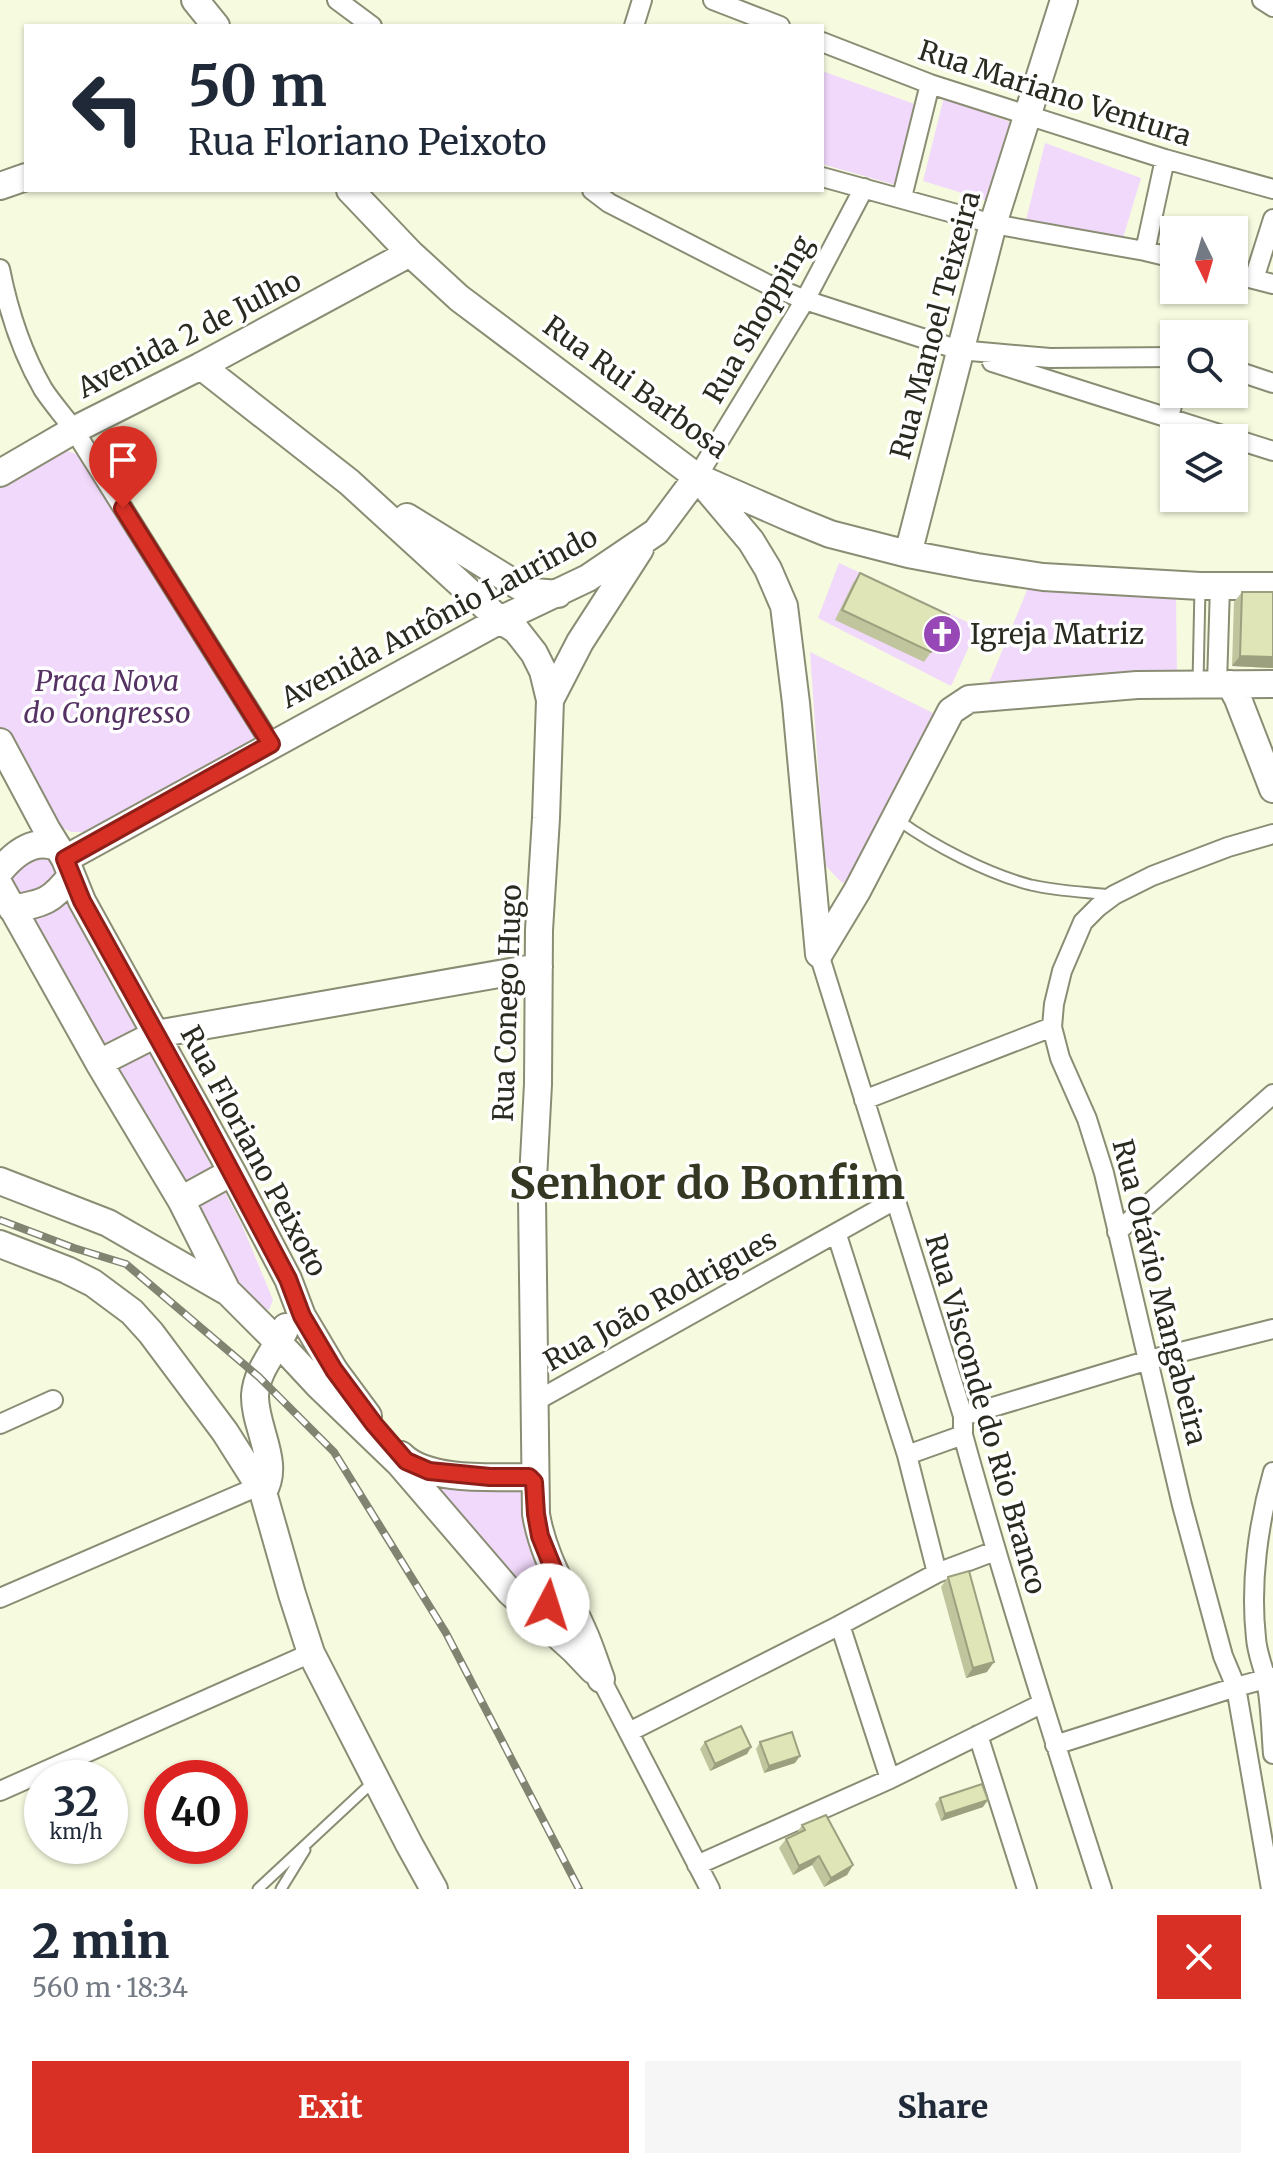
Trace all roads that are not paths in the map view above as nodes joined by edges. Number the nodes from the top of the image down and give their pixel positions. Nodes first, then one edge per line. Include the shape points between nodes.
1 (195, 0) edge
2 (337, 0) edge
3 (642, 0) edge
4 (713, 0) edge
5 (1064, 0) edge
6 (1262, 0) edge
7 (1273, 7) edge
8 (214, 24) edge
9 (369, 24) edge
10 (635, 24) edge
11 (775, 24) edge
12 (824, 43) edge
13 (930, 84) junction
14 (1028, 115) junction
15 (1165, 159) junction
16 (24, 178) edge
17 (824, 178) edge
18 (0, 186) edge
19 (864, 188) junction
20 (1273, 189) edge
21 (595, 192) edge
22 (359, 193) edge
23 (902, 197) junction
24 (1273, 219) edge
25 (993, 224) junction
26 (1145, 251) junction
27 (410, 253) junction
28 (1160, 255) edge
29 (0, 269) edge
30 (1248, 278) edge
31 (1254, 279) junction
32 (1273, 284) edge
33 (805, 300) junction
34 (959, 350) junction
35 (1160, 357) edge
36 (201, 366) junction
37 (1248, 375) edge
38 (1273, 383) edge
39 (1171, 408) edge
40 (1169, 417) junction
41 (74, 430) junction
42 (1273, 451) edge
43 (0, 473) edge
44 (697, 477) junction
45 (349, 482) junction
46 (646, 538) junction
47 (908, 554) junction
48 (1210, 586) junction
49 (1273, 586) edge
50 (558, 594) junction
51 (500, 620) junction
52 (1215, 684) junction
53 (1273, 684) edge
54 (550, 700) junction
55 (0, 742) edge
56 (271, 744) junction
57 (1273, 789) edge
58 (895, 818) junction
59 (1273, 834) edge
60 (64, 860) junction
61 (0, 871) edge
62 (812, 873) junction
63 (857, 891) junction
64 (1114, 895) junction
65 (5, 902) edge
66 (819, 954) junction
67 (539, 967) junction
68 (1052, 1027) junction
69 (156, 1034) junction
70 (99, 1063) junction
71 (1273, 1094) edge
72 (864, 1100) junction
73 (232, 1172) junction
74 (0, 1181) edge
75 (181, 1200) junction
76 (895, 1200) junction
77 (1117, 1232) junction
78 (837, 1235) junction
79 (0, 1244) edge
80 (288, 1279) junction
81 (227, 1291) junction
82 (1273, 1329) edge
83 (278, 1342) junction
84 (1149, 1360) junction
85 (53, 1400) dead end
86 (536, 1401) junction
87 (0, 1424) edge
88 (963, 1426) junction
89 (907, 1455) junction
90 (1273, 1472) edge
91 (534, 1482) junction
92 (261, 1489) junction
93 (995, 1551) junction
94 (555, 1573) junction
95 (937, 1573) junction
96 (0, 1598) edge
97 (543, 1622) junction
98 (840, 1625) junction
99 (311, 1653) junction
100 (1269, 1678) edge
101 (601, 1679) junction
102 (1236, 1687) junction
103 (1041, 1704) junction
104 (629, 1732) junction
105 (978, 1735) junction
106 (1055, 1745) junction
107 (1273, 1754) edge
108 (376, 1779) junction
109 (890, 1779) junction
110 (0, 1791) edge
111 (311, 1840) junction
112 (697, 1865) junction
113 (258, 1889) edge
114 (281, 1889) edge
115 (434, 1889) edge
116 (710, 1889) edge
117 (1027, 1889) edge
118 (1102, 1889) edge
119 (1271, 1889) edge

1 - 8 street
2 - 9 street
3 - 10 street
4 - 11 street
5 - 14 street, Rua Manoel Teixeira
6 - 7 street
12 - 13 street, Rua Mariano Ventura
13 - 14 street, Rua Mariano Ventura
13 - 23 street
14 - 15 street, Rua Mariano Ventura
14 - 25 street, Rua Manoel Teixeira
15 - 20 street, Rua Mariano Ventura
15 - 26 street
16 - 18 street
17 - 19 street
19 - 23 street
19 - 33 street, Rua Shopping
21 - 33 street
22 - 27 street, Rua Rui Barbosa
23 - 25 street
24 - 31 street
25 - 26 street
25 - 34 street, Rua Manoel Teixeira
26 - 28 street
27 - 36 street, Avenida 2 de Julho
27 - 44 street, Rua Rui Barbosa via 459,298
29 - 41 street via 26,355
30 - 31 street
31 - 32 street
33 - 34 street
33 - 44 street, Rua Shopping
34 - 35 street via 1050,358
34 - 40 street
34 - 47 street, Rua Manoel Teixeira
36 - 41 street, Avenida 2 de Julho
36 - 45 street
37 - 38 street
39 - 40 street
40 - 42 street
41 - 43 street, Avenida 2 de Julho
41 - 56 street
44 - 46 street, Avenida Antônio Laurindo
44 - 47 street, Rua Rui Barbosa via 830,534
44 - 62 street via 751,541 784,606
45 - 50 street via 522,588
45 - 51 street
46 - 50 street, Avenida Antônio Laurindo
46 - 54 street
47 - 48 street, Rua Rui Barbosa via 1043,577
48 - 49 street, Rua Rui Barbosa
48 - 52 street
50 - 51 street, Avenida Antônio Laurindo
51 - 54 street via 534,653
51 - 56 street, Avenida Antônio Laurindo
52 - 53 street
52 - 57 street via 1244,712
52 - 58 street via 969,699 951,711
54 - 67 street, Rua Conego Hugo
55 - 60 street, Rua Floriano Peixoto
56 - 60 street, Avenida Antônio Laurindo
58 - 63 street
58 - 64 lane via 999,875 1031,885
59 - 64 street, Rua Otávio Mangabeira
60 - 61 street via 49,844 17,853
60 - 65 street via 55,895 33,906
60 - 69 street, Rua Floriano Peixoto
62 - 63 street via 828,887
62 - 66 street
63 - 66 street
64 - 68 street, Rua Otávio Mangabeira via 1083,922 1062,971
65 - 70 street
66 - 72 street, Rua Visconde do Rio Branco
67 - 69 street
67 - 86 street, Rua Conego Hugo via 532,1198
68 - 72 street
68 - 77 street, Rua Otávio Mangabeira via 1087,1119
69 - 70 street
69 - 73 street, Rua Floriano Peixoto
70 - 75 street
71 - 77 street
72 - 76 street, Rua Visconde do Rio Branco
73 - 75 street
73 - 80 street, Rua Floriano Peixoto
74 - 81 street via 108,1223
75 - 81 street
76 - 78 street, Rua João Rodrigues
76 - 88 street, Rua Visconde do Rio Branco
77 - 84 street, Rua Otávio Mangabeira
78 - 86 street, Rua João Rodrigues
78 - 89 street
79 - 92 street via 80,1276 132,1312 217,1420
80 - 83 street via 286,1325
80 - 91 street, Rua Floriano Peixoto via 302,1316 334,1370 406,1461 429,1471 529,1477
81 - 83 street
82 - 84 street
83 - 92 street via 255,1395 270,1466 268,1485
83 - 97 street via 400,1464 510,1592
84 - 88 street
84 - 102 street, Rua Otávio Mangabeira via 1190,1535
85 - 87 street
86 - 91 street, Rua Conego Hugo
88 - 89 street
88 - 93 street, Rua Visconde do Rio Branco
89 - 95 street
90 - 100 street via 1254,1604 1259,1658
91 - 94 street, Rua Conego Hugo via 540,1536
92 - 96 street
92 - 99 street
93 - 95 street
93 - 103 street, Rua Visconde do Rio Branco
94 - 97 street
94 - 101 street, Rua Conego Hugo
95 - 98 street
97 - 101 street
98 - 104 street
98 - 109 street
99 - 108 street
99 - 110 street
100 - 102 street
100 - 107 street
101 - 104 street
102 - 106 street
102 - 119 street, Rua Otávio Mangabeira
103 - 105 street
103 - 106 street, Rua Visconde do Rio Branco
104 - 112 street
105 - 109 street
105 - 117 street
106 - 118 street, Rua Visconde do Rio Branco
108 - 111 lane
108 - 115 street
109 - 112 street
111 - 113 lane
111 - 114 lane
112 - 116 street

